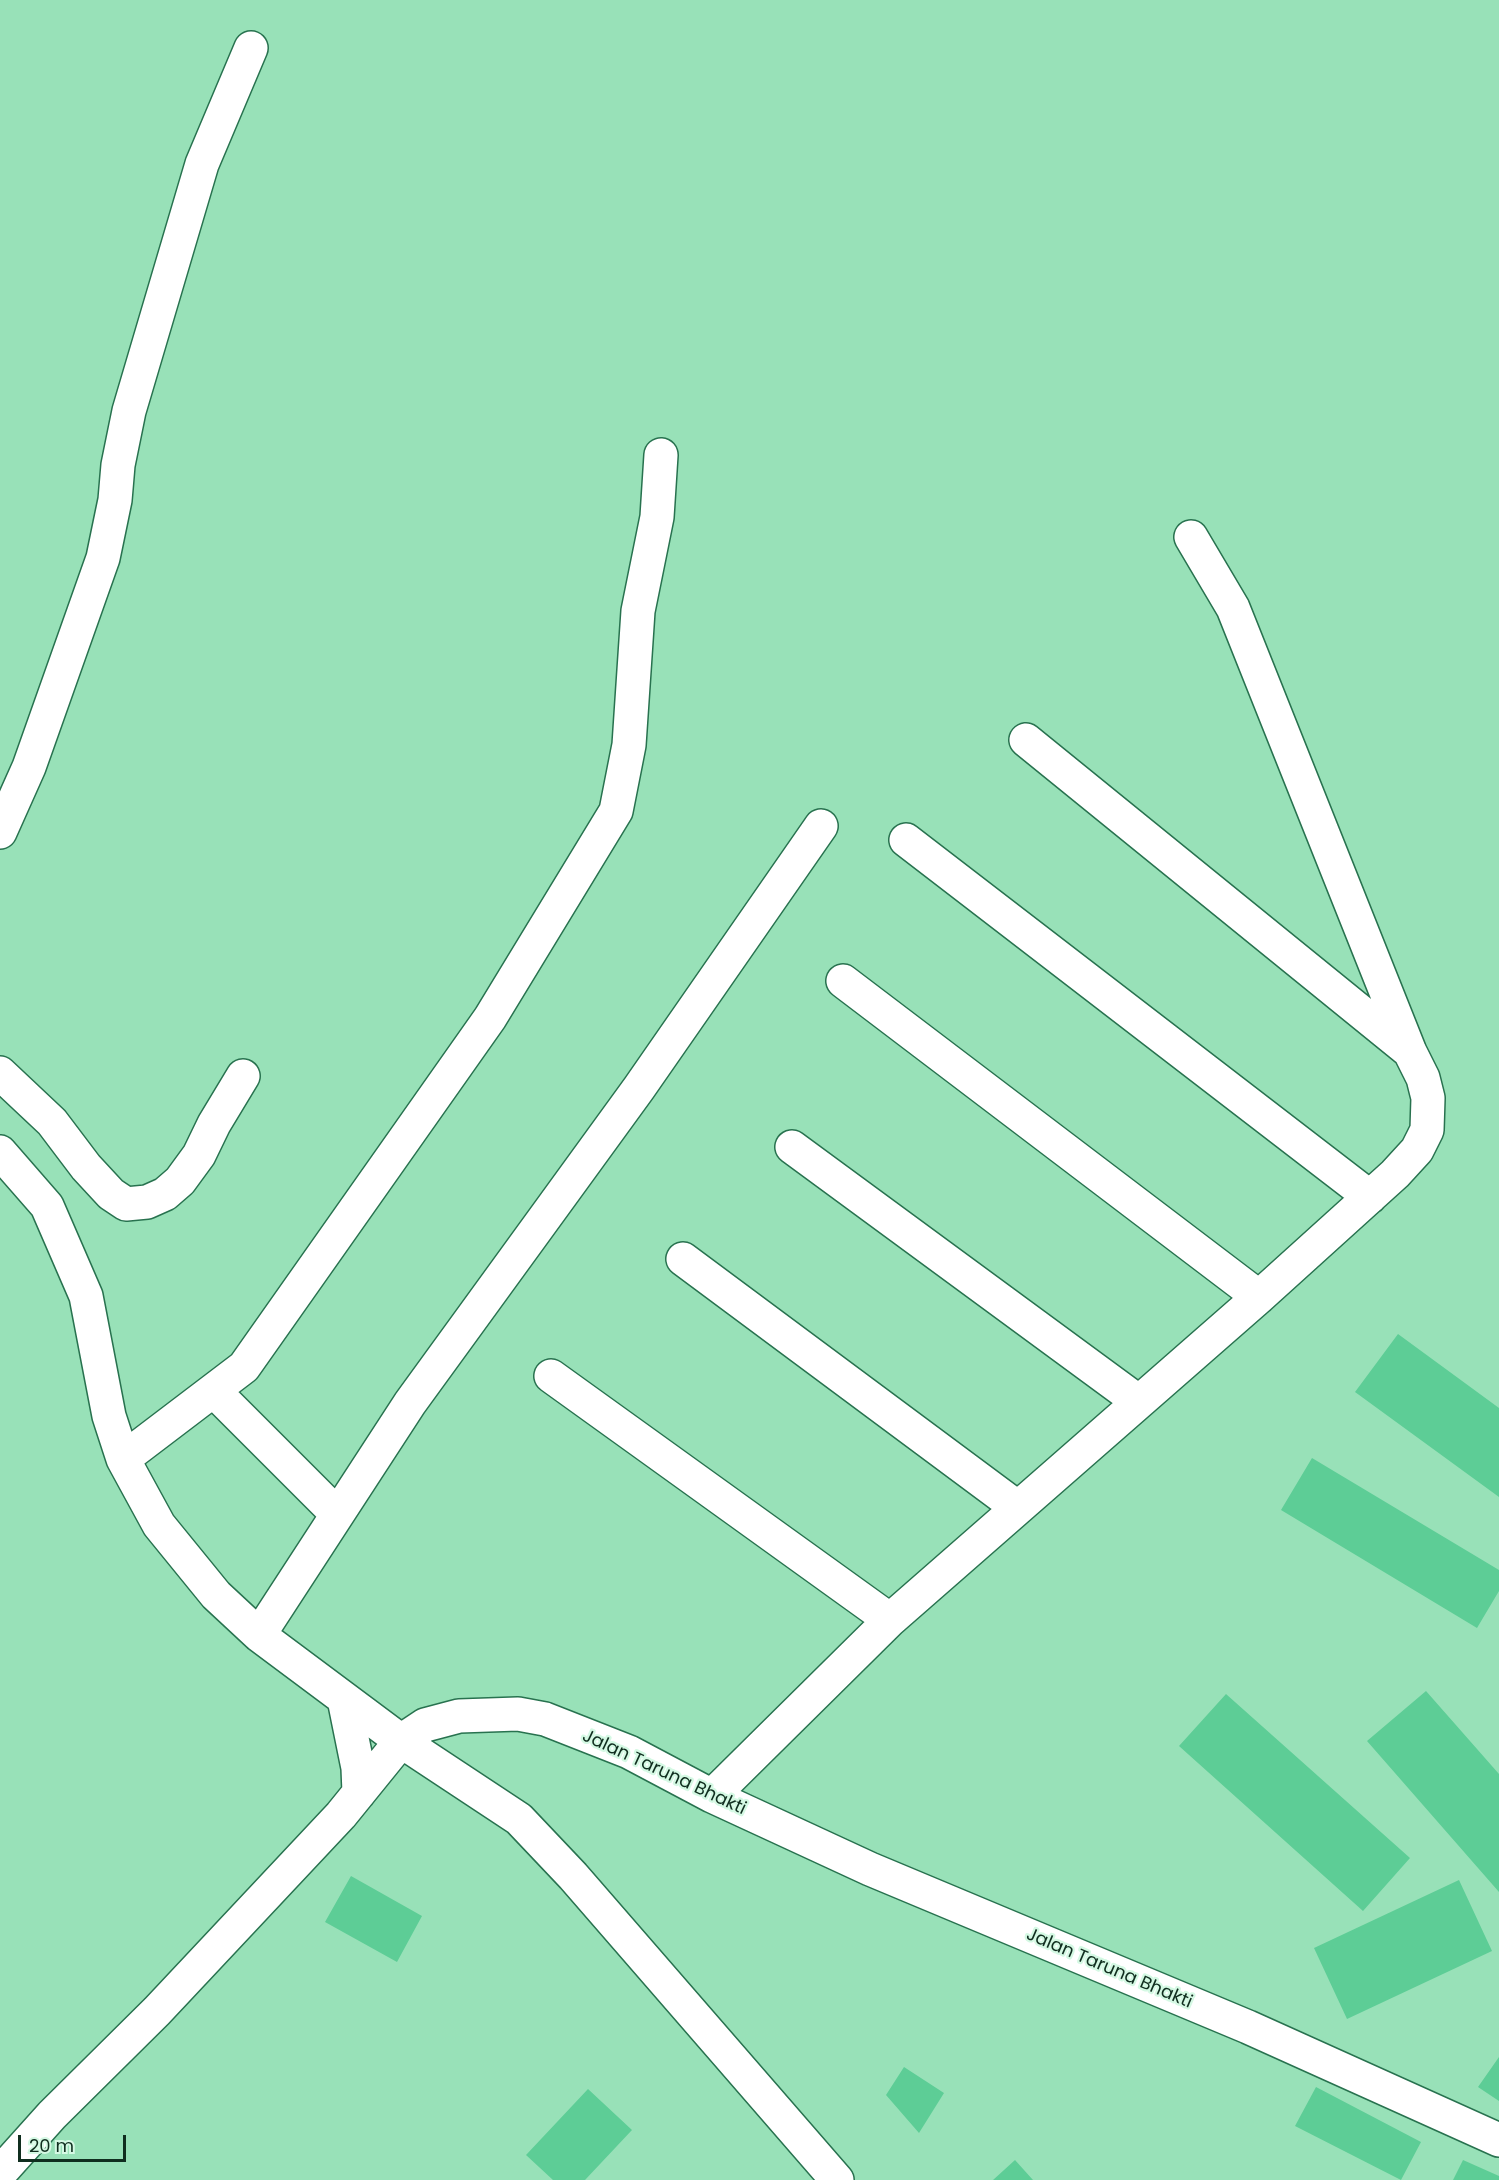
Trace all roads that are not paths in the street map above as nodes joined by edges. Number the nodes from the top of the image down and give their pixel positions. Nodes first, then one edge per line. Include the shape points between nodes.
1 (251, 48) dead end
2 (661, 455) dead end
3 (1191, 537) dead end
4 (1026, 740) dead end
5 (821, 826) dead end
6 (0, 832) edge
7 (906, 840) dead end
8 (843, 981) dead end
9 (1410, 1052) junction
10 (0, 1073) edge
11 (243, 1076) dead end
12 (792, 1147) dead end
13 (0, 1152) edge
14 (1370, 1197) junction
15 (683, 1259) dead end
16 (1259, 1297) junction
17 (551, 1376) dead end
18 (214, 1391) junction
19 (1139, 1402) junction
20 (123, 1459) junction
21 (1018, 1508) junction
22 (337, 1514) junction
23 (890, 1620) junction
24 (259, 1635) junction
25 (344, 1699) junction
26 (401, 1741) junction
27 (359, 1793) junction
28 (712, 1796) junction
29 (1499, 2140) edge
30 (0, 2173) edge
31 (837, 2180) edge

1 - 6 street via 202,164 129,411 103,558 29,767
2 - 18 street via 657,517 638,611 629,745 616,811 490,1018 244,1367
3 - 9 street via 1233,608
4 - 9 street
5 - 22 street via 639,1088 410,1403
7 - 14 street
8 - 16 street
9 - 14 street via 1428,1098 1427,1130 1417,1150
10 - 11 street via 52,1122 111,1194 126,1204 147,1202 180,1181
12 - 19 street
13 - 20 street via 47,1206 86,1296 109,1416
14 - 16 street
15 - 21 street
16 - 19 street
17 - 23 street
18 - 20 street
18 - 22 street
19 - 21 street
20 - 24 street via 159,1525 216,1595
21 - 23 street
22 - 24 street
23 - 28 street
24 - 25 street
25 - 26 street
25 - 27 street
26 - 27 street, Jalan Taruna Bhakti
26 - 28 street, Jalan Taruna Bhakti via 425,1725 459,1716 518,1714 545,1719 629,1752
26 - 31 street via 519,1820 573,1876
27 - 30 street, Jalan Taruna Bhakti
28 - 29 street, Jalan Taruna Bhakti via 870,1869 1248,2027

